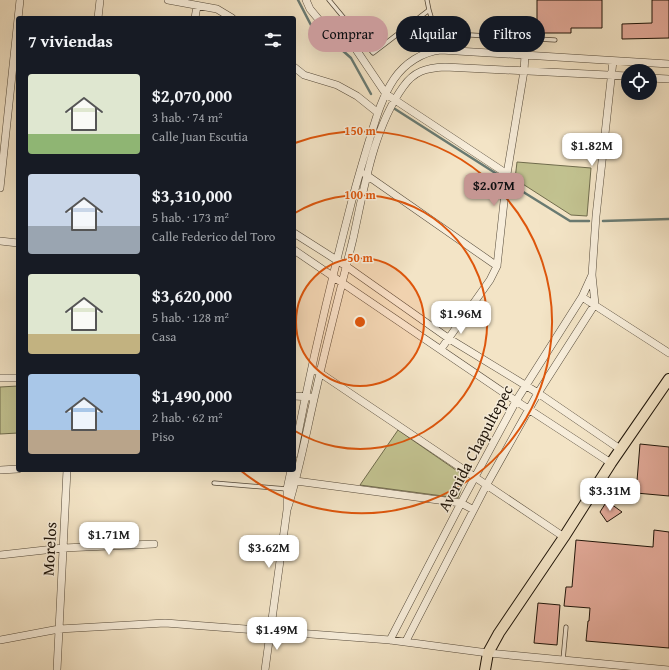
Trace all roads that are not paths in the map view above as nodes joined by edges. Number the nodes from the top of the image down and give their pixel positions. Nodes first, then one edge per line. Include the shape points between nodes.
1 (20, 0) edge
2 (100, 0) edge
3 (168, 0) edge
4 (306, 0) edge
5 (329, 0) edge
6 (427, 0) edge
7 (197, 6) junction
8 (429, 10) junction
9 (19, 16) edge
10 (98, 16) edge
11 (195, 16) edge
12 (228, 16) edge
13 (421, 16) edge
14 (431, 16) edge
15 (396, 35) edge
16 (545, 39) edge
17 (554, 40) dead end
18 (429, 52) edge
19 (471, 52) edge
20 (501, 54) joint
21 (525, 56) junction
22 (16, 58) edge
23 (613, 61) junction
24 (669, 64) edge
25 (296, 69) edge
26 (524, 72) junction
27 (611, 76) junction
28 (621, 76) edge
29 (657, 78) edge
30 (669, 79) edge
31 (14, 87) edge
32 (386, 94) junction
33 (394, 100) junction
34 (378, 112) junction
35 (359, 172) junction
36 (368, 174) junction
37 (507, 174) junction
38 (0, 188) edge
39 (296, 234) edge
40 (0, 240) edge
41 (16, 243) edge
42 (296, 251) edge
43 (337, 260) junction
44 (346, 266) junction
45 (497, 266) junction
46 (592, 275) junction
47 (332, 276) junction
48 (342, 282) junction
49 (582, 297) junction
50 (595, 304) junction
51 (448, 338) junction
52 (440, 348) junction
53 (669, 353) edge
54 (311, 370) junction
55 (320, 372) junction
56 (0, 378) edge
57 (16, 378) edge
58 (669, 378) edge
59 (524, 386) junction
60 (538, 393) junction
61 (296, 396) edge
62 (305, 397) junction
63 (314, 398) junction
64 (516, 401) junction
65 (529, 409) junction
66 (296, 433) edge
67 (620, 449) junction
68 (611, 463) junction
69 (16, 469) edge
70 (0, 470) edge
71 (67, 472) edge
72 (291, 472) edge
73 (476, 477) junction
74 (296, 481) junction
75 (214, 482) dead end
76 (487, 484) junction
77 (287, 489) junction
78 (461, 503) junction
79 (287, 510) junction
80 (472, 510) junction
81 (564, 537) junction
82 (154, 544) dead end
83 (63, 548) junction
84 (0, 555) edge
85 (566, 628) dead end
86 (60, 629) junction
87 (270, 630) junction
88 (0, 640) edge
89 (390, 640) junction
90 (406, 641) junction
91 (488, 653) junction
92 (563, 660) junction
93 (604, 667) edge
94 (57, 670) edge
95 (265, 670) edge
96 (485, 670) edge
97 (669, 670) edge

1 - 9 street
2 - 10 street
3 - 7 street
4 - 32 street via 320,21 354,45
5 - 15 lane via 373,53
6 - 8 lane
7 - 11 street
7 - 12 street via 217,10
8 - 13 lane
8 - 14 lane
16 - 17 lane
18 - 32 street via 409,63 395,78
19 - 20 street
20 - 21 street
21 - 23 street
21 - 26 street
22 - 31 street
23 - 24 street
23 - 27 street, Avenida Chapultepec
25 - 34 street via 304,75 337,85
26 - 27 street
26 - 33 street via 428,68 416,74
26 - 37 street
27 - 28 street
27 - 46 street, Avenida Chapultepec
29 - 30 street
31 - 38 street
32 - 33 street
32 - 34 street
33 - 36 street via 384,121
33 - 37 street
34 - 35 street
35 - 36 street
35 - 43 street
36 - 44 street
36 - 45 street
37 - 45 street
39 - 43 street
40 - 41 street
42 - 47 street
43 - 44 street
43 - 47 street
44 - 48 street
44 - 51 street
45 - 51 street via 490,280
46 - 49 street, Avenida Chapultepec
46 - 50 street, Avenida Chapultepec
47 - 48 street
47 - 54 street
48 - 52 street
48 - 55 street
49 - 50 street
49 - 59 street, Avenida Chapultepec
50 - 53 street
50 - 60 street, Avenida Chapultepec
51 - 52 street
51 - 59 street
52 - 64 street
54 - 55 street
54 - 62 street
55 - 63 street
55 - 73 street
56 - 57 street
58 - 67 main road
59 - 60 street
59 - 64 street, Avenida Chapultepec
60 - 65 street, Avenida Chapultepec
60 - 67 street
61 - 62 street
62 - 63 street
62 - 66 street
63 - 74 street
64 - 65 street
64 - 73 street, Avenida Chapultepec
65 - 68 street
65 - 76 street, Avenida Chapultepec
67 - 68 main road
68 - 81 main road
69 - 70 street
71 - 83 street, Morelos
72 - 77 street
73 - 76 street
73 - 78 street, Avenida Chapultepec
74 - 77 street
74 - 78 street
74 - 79 street
75 - 77 lane
76 - 80 street, Avenida Chapultepec
76 - 81 street
77 - 79 street
78 - 80 street
78 - 89 street, Avenida Chapultepec
79 - 87 street
80 - 90 street, Avenida Chapultepec
81 - 91 main road
82 - 83 street
83 - 84 street
83 - 86 street, Morelos
85 - 92 lane
86 - 87 street via 165,623
86 - 88 street
86 - 94 street, Morelos
87 - 89 street
87 - 95 street
89 - 90 street
90 - 91 street
91 - 92 street
91 - 96 main road
92 - 93 street
93 - 97 street

